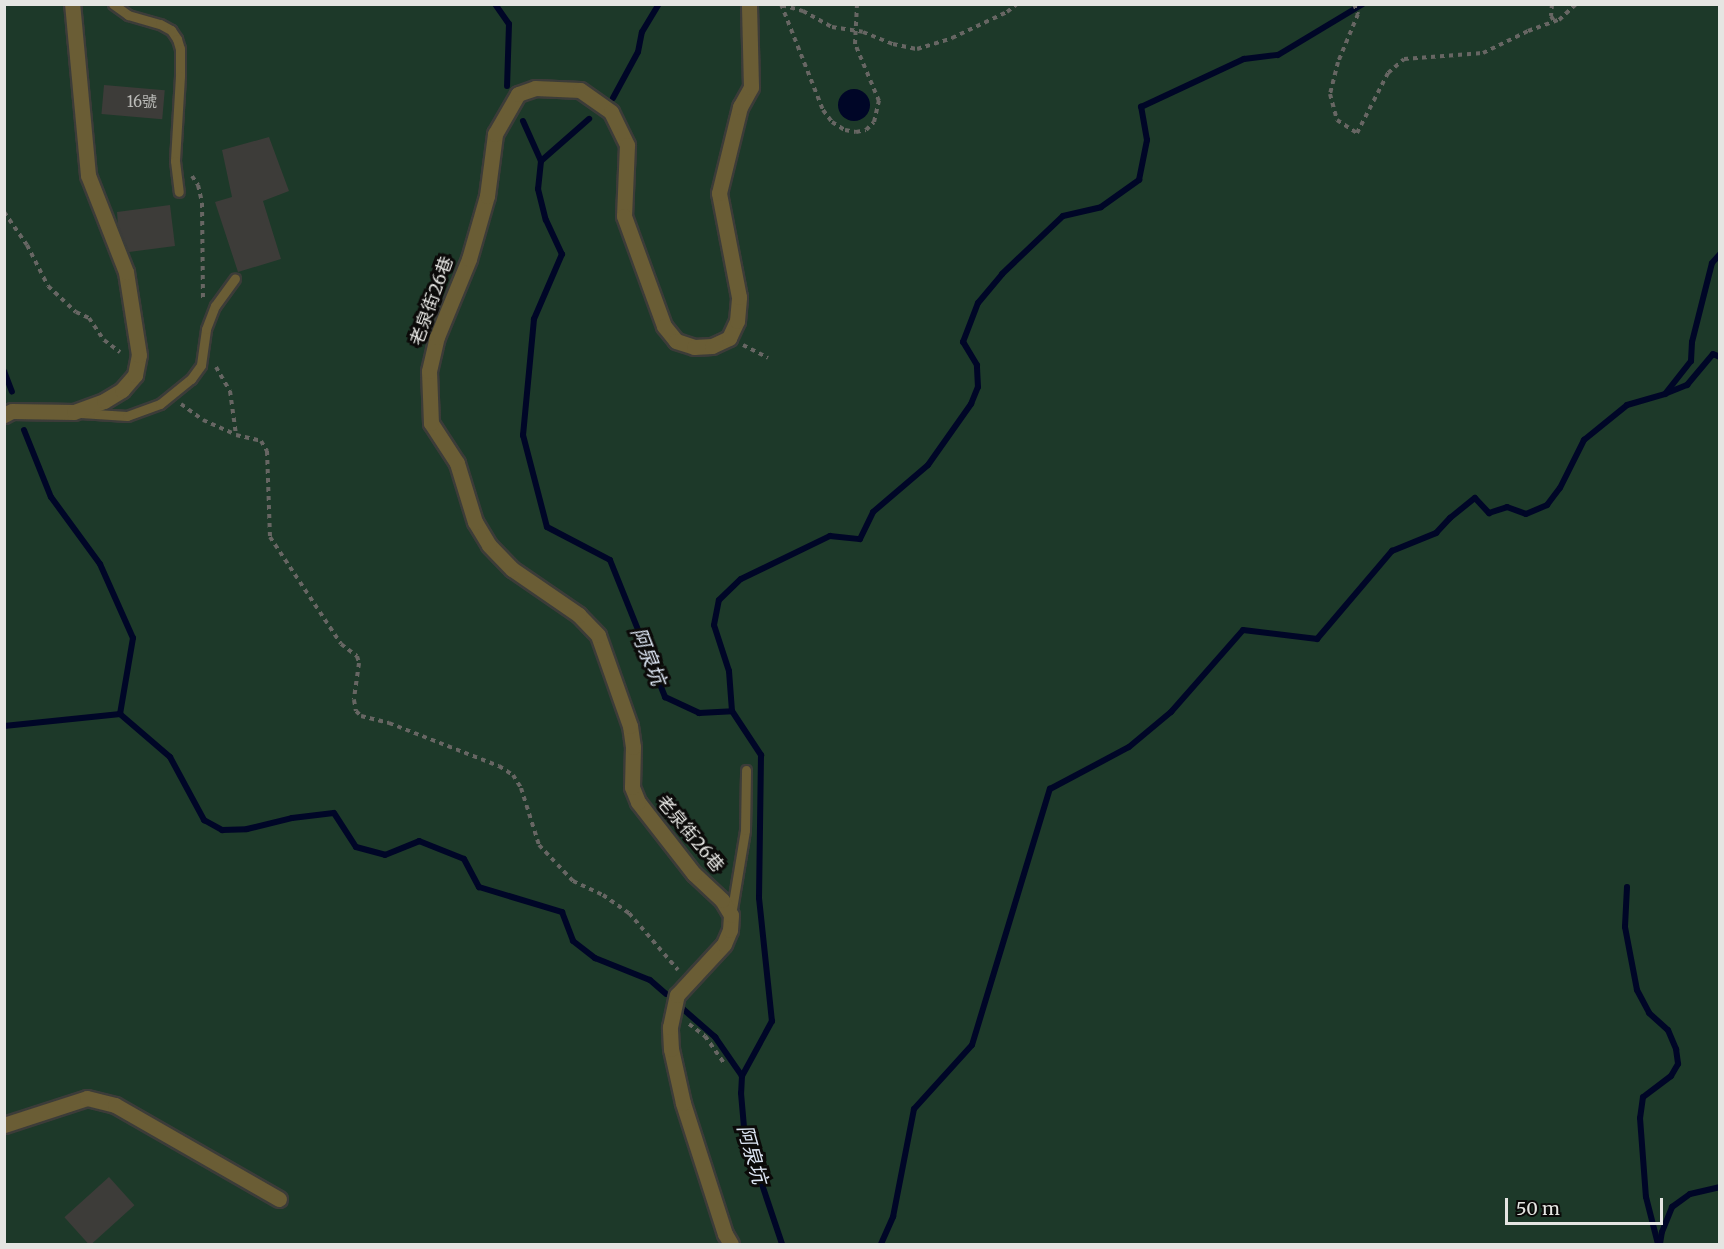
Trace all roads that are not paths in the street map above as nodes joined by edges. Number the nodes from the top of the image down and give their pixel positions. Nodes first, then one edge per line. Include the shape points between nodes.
1 (72, 4) edge
2 (112, 4) edge
3 (749, 4) edge
4 (179, 192) dead end
5 (235, 278) dead end
6 (74, 412) junction
7 (4, 415) edge
8 (746, 770) dead end
9 (731, 915) junction
10 (4, 1125) edge
11 (279, 1199) dead end
12 (731, 1245) edge

1 - 6 street via 88,175 126,272 139,355 135,375 122,390
2 - 4 lane via 128,15 160,24 177,39 180,76 175,161
3 - 9 street, 老泉街26巷 via 751,87 740,107 719,193 739,297 737,321 729,338 712,346 694,347 676,341 663,326 624,216 627,145 611,112 580,90 535,88 518,94 495,134 487,196 469,259 437,337 429,371 431,423 457,464 476,522 489,544 512,568 579,615 598,635 630,726 632,787 638,802
5 - 6 lane via 215,306 206,329 201,365 191,379 160,404 127,416
6 - 7 street via 12,411
8 - 9 lane via 745,830
9 - 12 street via 724,944 677,996 672,1010 671,1049 683,1103
10 - 11 street via 87,1098 115,1105

